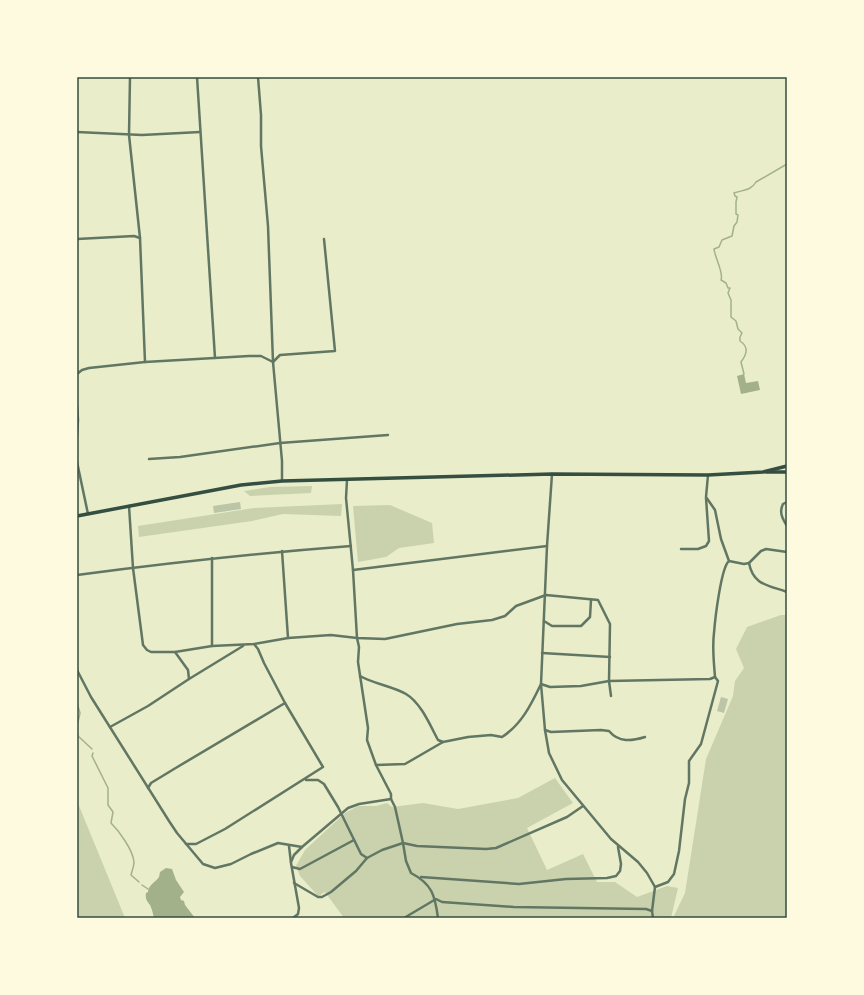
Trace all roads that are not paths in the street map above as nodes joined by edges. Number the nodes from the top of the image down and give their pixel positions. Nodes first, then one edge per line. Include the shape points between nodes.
1 (130, 77) edge
2 (197, 77) edge
3 (258, 77) edge
4 (77, 132) edge
5 (200, 132) junction
6 (129, 135) junction
7 (140, 238) junction
8 (77, 239) edge
9 (324, 239) dead end
10 (215, 358) junction
11 (146, 362) junction
12 (273, 362) junction
13 (77, 374) edge
14 (77, 405) edge
15 (388, 435) dead end
16 (77, 436) edge
17 (280, 443) junction
18 (149, 459) dead end
19 (77, 462) edge
20 (787, 466) edge
21 (763, 472) junction
22 (787, 472) edge
23 (552, 474) junction
24 (708, 475) junction
25 (347, 480) junction
26 (282, 481) junction
27 (706, 497) junction
28 (787, 502) edge
29 (129, 506) junction
30 (88, 514) junction
31 (77, 516) edge
32 (787, 526) edge
33 (350, 546) junction
34 (547, 546) junction
35 (681, 549) dead end
36 (282, 551) junction
37 (787, 552) edge
38 (212, 558) junction
39 (729, 560) junction
40 (749, 563) junction
41 (133, 568) junction
42 (353, 570) junction
43 (77, 575) edge
44 (787, 592) edge
45 (546, 595) junction
46 (591, 600) junction
47 (544, 622) junction
48 (288, 638) junction
49 (357, 638) junction
50 (254, 644) junction
51 (212, 646) junction
52 (175, 652) junction
53 (542, 653) junction
54 (610, 657) junction
55 (77, 670) edge
56 (360, 676) junction
57 (715, 678) junction
58 (189, 679) junction
59 (609, 681) junction
60 (541, 684) junction
61 (611, 696) dead end
62 (285, 703) junction
63 (110, 727) junction
64 (545, 730) junction
65 (645, 737) dead end
66 (443, 742) junction
67 (376, 765) junction
68 (304, 780) junction
69 (148, 788) junction
70 (391, 799) junction
71 (583, 806) junction
72 (341, 813) junction
73 (354, 840) junction
74 (403, 843) junction
75 (186, 844) junction
76 (289, 846) junction
77 (618, 846) junction
78 (302, 848) junction
79 (367, 858) junction
80 (291, 863) junction
81 (292, 867) junction
82 (420, 877) junction
83 (294, 883) junction
84 (655, 887) junction
85 (436, 899) junction
86 (652, 911) junction
87 (293, 918) edge
88 (404, 918) edge
89 (438, 918) edge
90 (653, 918) edge

1 - 6 street
2 - 5 street
3 - 12 street via 268,226
4 - 6 street
5 - 6 street
5 - 10 street
6 - 7 street
7 - 8 street via 134,236
7 - 11 street
9 - 12 street via 336,351 280,355
10 - 11 street
10 - 12 street via 261,356
11 - 13 street via 89,368
12 - 17 street
14 - 16 street
15 - 17 street
17 - 18 street
17 - 26 street
19 - 30 street
20 - 21 main road
21 - 22 main road
21 - 24 main road
23 - 24 main road
23 - 25 main road
23 - 34 street
24 - 27 street
25 - 26 main road
25 - 33 street
26 - 29 main road via 241,485
27 - 35 street via 709,541 706,546 698,549
27 - 39 street via 716,510 721,538
28 - 32 street via 780,510
29 - 30 main road
29 - 41 street
30 - 31 main road
33 - 36 street
33 - 42 street
34 - 42 street
34 - 45 street
36 - 38 street
36 - 48 street
37 - 40 street via 766,549
38 - 41 street
38 - 51 street
39 - 40 street
39 - 57 street via 723,574 714,634
40 - 44 street via 750,570 758,581
41 - 43 street
41 - 52 street via 143,645 151,652
42 - 49 street
45 - 46 street
45 - 47 street
45 - 49 street via 516,606 505,616 492,620 456,624 385,639
46 - 47 street via 590,617 581,626 552,626
46 - 54 street via 598,600 610,624
47 - 53 street
48 - 49 street via 331,635
48 - 50 street
49 - 56 street
50 - 51 street
50 - 58 street via 241,646
50 - 62 street
51 - 52 street
52 - 58 street via 188,670
53 - 54 street
53 - 60 street
54 - 59 street
55 - 63 street
56 - 66 street via 407,695 419,706 438,740
56 - 67 street via 368,728 367,740
57 - 59 street
57 - 84 street via 718,681 701,744 689,761 689,783 674,874 668,882
58 - 63 street
59 - 60 street via 581,686
59 - 61 street
60 - 64 street
60 - 66 street via 522,719 502,737 491,735
62 - 68 street via 323,768
62 - 69 street via 151,783
63 - 69 street
64 - 65 street via 609,731 614,737 632,741
64 - 71 street via 549,753 562,780
66 - 67 street via 405,764
67 - 70 street via 391,794
68 - 72 street via 318,780 324,784
68 - 75 street via 225,829 196,844
69 - 75 street
70 - 72 street via 359,804
70 - 74 street
71 - 74 street via 567,818 496,848 417,846
71 - 77 street
72 - 73 street
72 - 78 street
73 - 79 street via 361,854
73 - 81 street via 300,869
74 - 79 street
74 - 82 street via 410,873
75 - 76 street via 203,864 214,868 231,864 278,843
76 - 78 street
76 - 80 street
77 - 82 street via 620,871 616,876 607,878 519,884
77 - 84 street via 638,862
78 - 80 street via 294,855
79 - 83 street via 356,871 322,897
80 - 81 street
81 - 83 street
82 - 85 street
83 - 87 street via 299,908 298,914
84 - 86 street
85 - 86 street via 442,902 486,906
85 - 88 street
85 - 89 street
86 - 90 street

